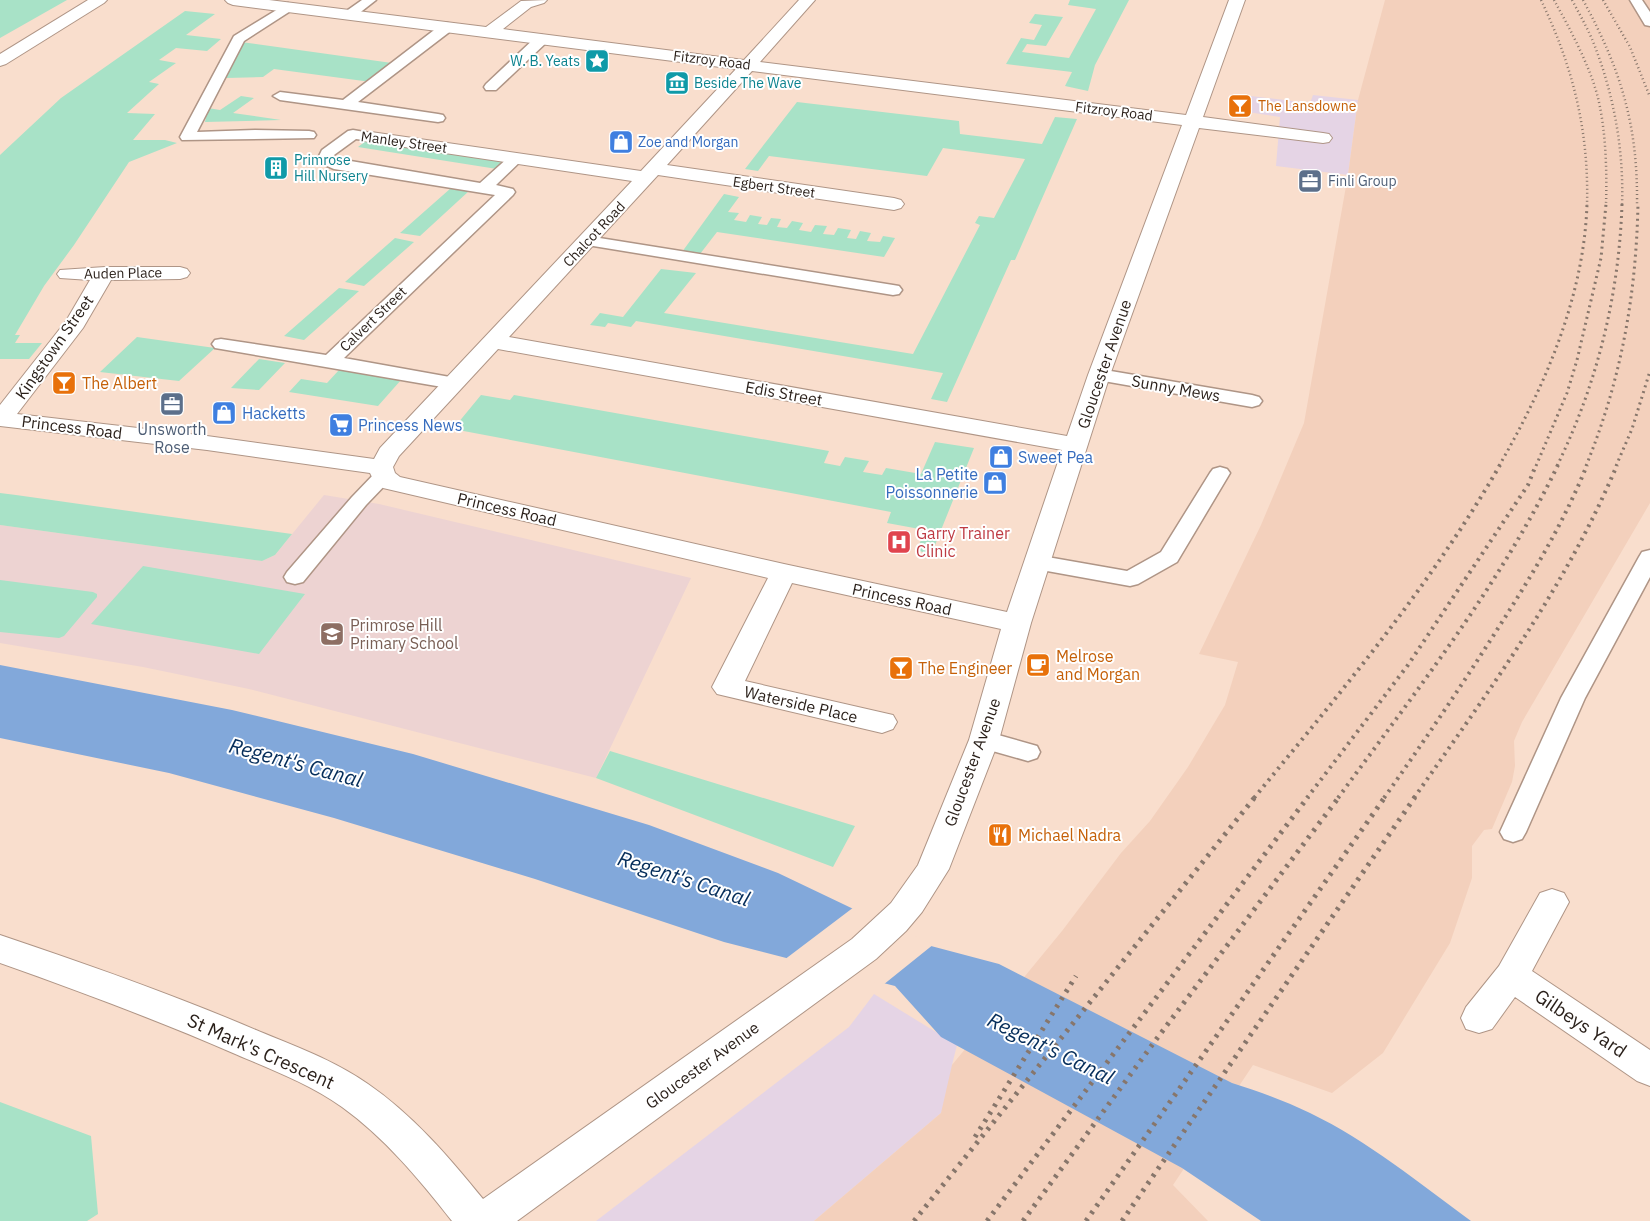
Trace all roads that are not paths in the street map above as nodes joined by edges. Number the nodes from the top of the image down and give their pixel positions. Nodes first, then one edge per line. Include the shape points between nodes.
1 (99, 0) edge
2 (233, 0) edge
3 (238, 0) edge
4 (370, 0) edge
5 (539, 0) edge
6 (807, 0) edge
7 (1237, 0) edge
8 (1636, 0) edge
9 (288, 7) junction
10 (349, 15) junction
11 (445, 22) junction
12 (1650, 22) edge
13 (490, 32) junction
14 (542, 39) junction
15 (0, 61) edge
16 (749, 64) junction
17 (491, 87) dead end
18 (280, 96) dead end
19 (346, 105) junction
20 (438, 118) dead end
21 (1191, 121) junction
22 (309, 135) dead end
23 (371, 137) joint
24 (1323, 138) dead end
25 (516, 158) junction
26 (650, 173) junction
27 (484, 188) junction
28 (507, 192) joint
29 (894, 204) dead end
30 (586, 241) junction
31 (105, 273) junction
32 (180, 273) dead end
33 (66, 274) dead end
34 (893, 290) dead end
35 (493, 341) junction
36 (221, 344) dead end
37 (330, 360) junction
38 (1100, 375) junction
39 (454, 383) junction
40 (1252, 401) dead end
41 (0, 418) edge
42 (1075, 445) junction
43 (382, 471) junction
44 (1220, 474) dead end
45 (1650, 557) edge
46 (1036, 562) junction
47 (784, 573) junction
48 (295, 578) dead end
49 (1017, 623) junction
50 (882, 722) dead end
51 (984, 740) junction
52 (1028, 752) dead end
53 (1513, 832) dead end
54 (1552, 902) dead end
55 (0, 949) edge
56 (1511, 976) junction
57 (1479, 1018) dead end
58 (1650, 1070) edge
59 (476, 1221) edge
60 (485, 1221) edge

1 - 15 street
2 - 3 street, Fitzroy Road
3 - 9 street, Fitzroy Road
4 - 10 lane
5 - 13 street via 526,4
6 - 16 street, Chalcot Road
7 - 21 street, Gloucester Avenue
8 - 12 lane
9 - 10 street, Fitzroy Road
9 - 22 lane via 239,38 187,137
10 - 11 street, Fitzroy Road
11 - 13 street, Fitzroy Road
11 - 19 lane
13 - 14 street, Fitzroy Road
14 - 16 street, Fitzroy Road
14 - 17 lane
16 - 21 street, Fitzroy Road
16 - 26 street, Chalcot Road
18 - 19 lane
19 - 20 lane
21 - 24 street, Fitzroy Road
21 - 38 street, Gloucester Avenue
23 - 25 street, Manley Street
23 - 27 lane, Manley Street via 353,134 327,153 326,160 334,164
25 - 26 street, Manley Street
25 - 27 lane
26 - 29 street, Egbert Street
26 - 30 street, Chalcot Road
27 - 28 lane, Manley Street
28 - 37 lane, Calvert Street
30 - 34 lane
30 - 35 street, Chalcot Road
31 - 32 street, Auden Place
31 - 33 street, Auden Place
31 - 41 street, Kingstown Street via 75,323
35 - 39 street, Chalcot Road
35 - 42 street, Edis Street
36 - 37 lane
37 - 39 lane, Calvert Street
38 - 40 lane, Sunny Mews
38 - 42 street, Gloucester Avenue
39 - 43 street, Chalcot Road via 388,453
41 - 43 street, Princess Road via 207,443
42 - 46 street, Gloucester Avenue
43 - 47 street, Princess Road via 392,483
43 - 48 lane
44 - 46 lane via 1168,557 1130,579
45 - 53 lane via 1573,698
46 - 49 street, Gloucester Avenue
47 - 49 street, Princess Road
47 - 50 street, Waterside Place via 727,687
49 - 51 street, Gloucester Avenue
51 - 52 lane
51 - 60 street, Gloucester Avenue via 933,869 912,904 885,931
54 - 56 street
55 - 59 street, St Mark's Crescent via 116,989 315,1072 355,1095 390,1123
56 - 57 street
56 - 58 street, Gilbeys Yard

